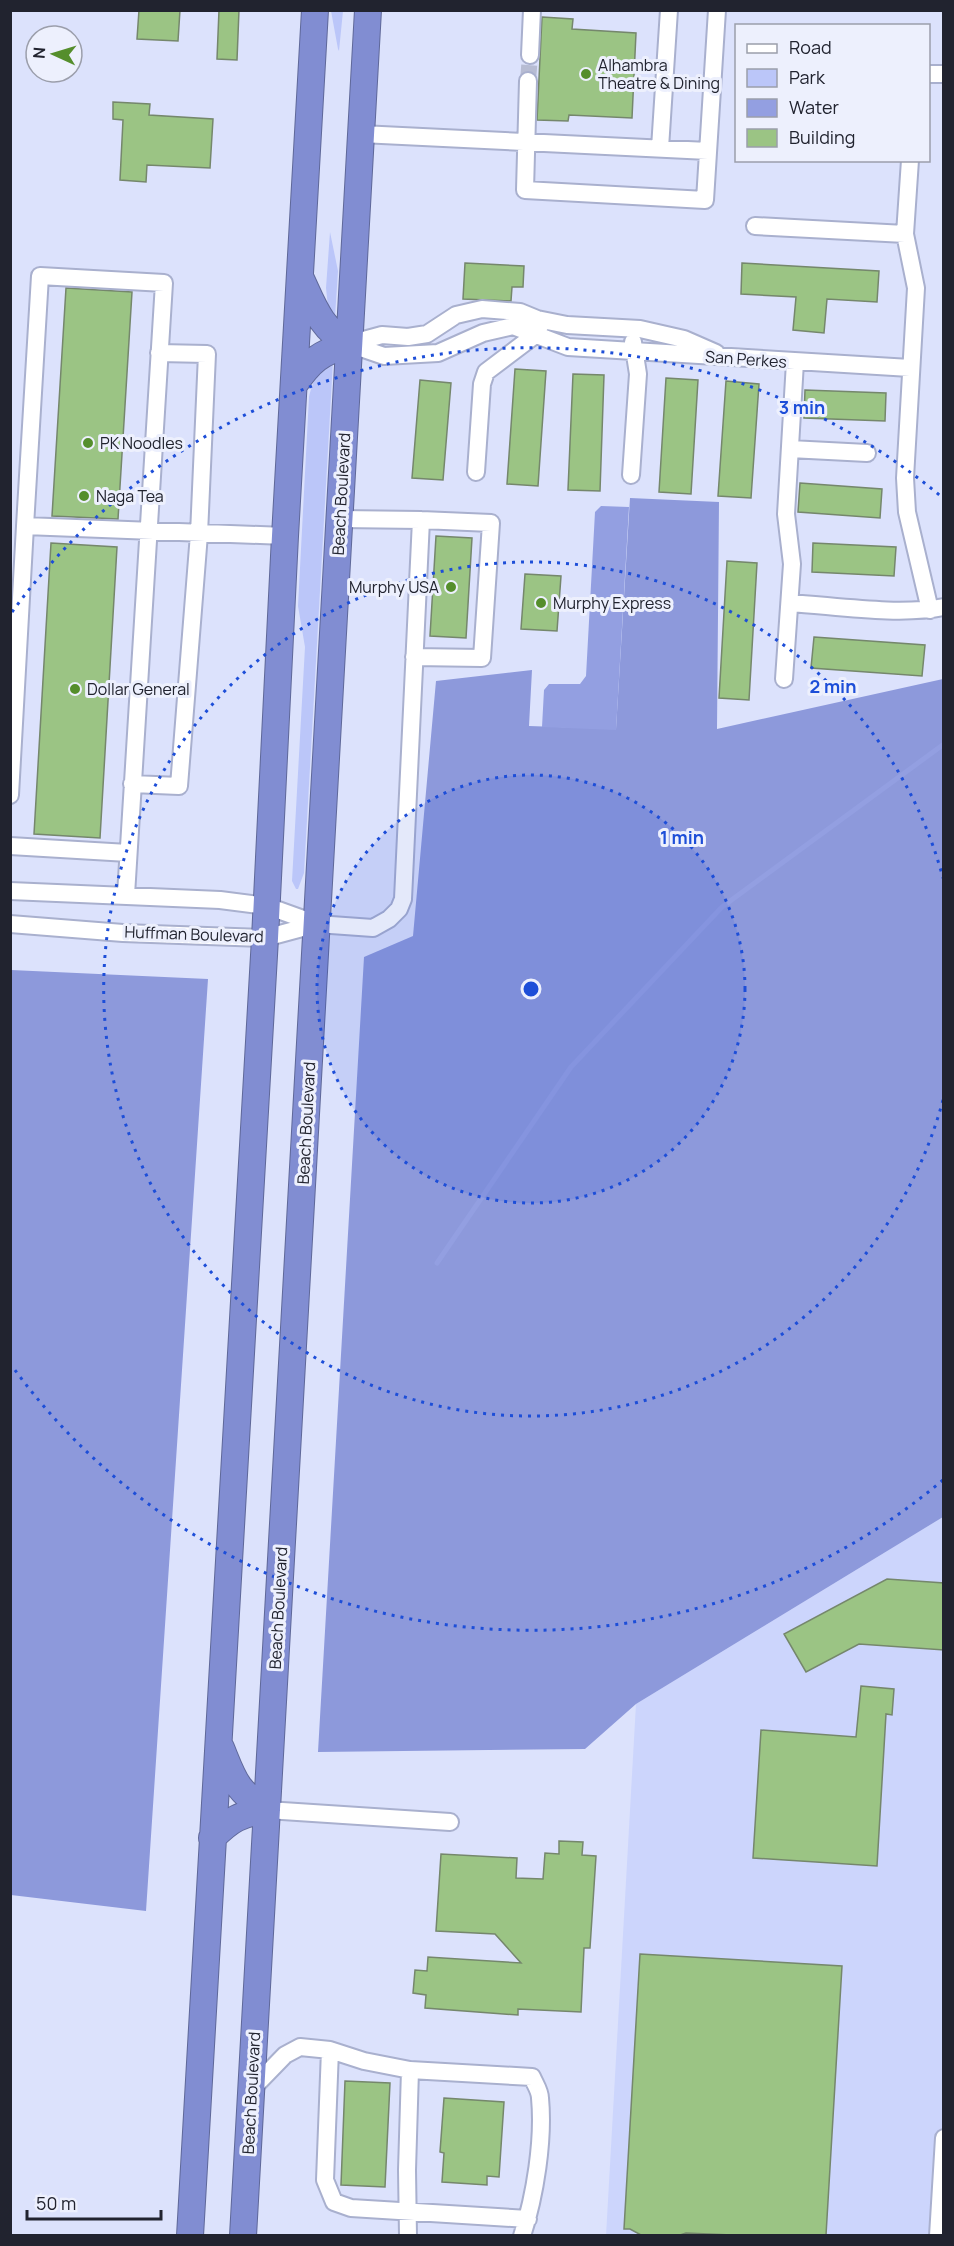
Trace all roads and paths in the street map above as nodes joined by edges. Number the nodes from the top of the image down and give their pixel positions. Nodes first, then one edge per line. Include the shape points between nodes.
1 (315, 10) edge
2 (368, 10) edge
3 (532, 10) edge
4 (669, 10) edge
5 (717, 10) edge
6 (530, 55) tunnel mouth
7 (528, 81) tunnel mouth
8 (361, 134) junction
9 (525, 141) junction
10 (660, 148) junction
11 (708, 151) junction
12 (910, 162) edge
13 (755, 226) dead end
14 (905, 234) junction
15 (300, 277) junction
16 (539, 328) junction
17 (631, 329) junction
18 (350, 344) junction
19 (633, 351) junction
20 (159, 353) junction
21 (728, 358) junction
22 (795, 362) junction
23 (910, 368) junction
24 (294, 386) junction
25 (790, 448) junction
26 (867, 453) dead end
27 (476, 472) dead end
28 (631, 475) dead end
29 (340, 519) junction
30 (421, 520) junction
31 (25, 526) junction
32 (148, 531) junction
33 (199, 534) junction
34 (285, 536) junction
35 (790, 603) junction
36 (937, 608) edge
37 (414, 657) junction
38 (784, 679) dead end
39 (132, 784) junction
40 (10, 795) edge
41 (10, 846) edge
42 (128, 853) junction
43 (10, 891) edge
44 (126, 895) junction
45 (267, 906) junction
46 (10, 924) edge
47 (317, 924) junction
48 (265, 938) junction
49 (217, 1739) junction
50 (267, 1809) junction
51 (450, 1822) dead end
52 (212, 1838) junction
53 (330, 2050) junction
54 (410, 2070) junction
55 (251, 2091) junction
56 (944, 2138) edge
57 (408, 2210) junction
58 (528, 2219) junction
59 (190, 2235) edge
60 (243, 2235) edge
61 (408, 2235) edge
62 (522, 2235) edge
63 (938, 2235) edge

1 - 15 highway
2 - 8 highway, Beach Boulevard
3 - 6 street
4 - 10 street
5 - 11 street
7 - 9 street
8 - 9 street
8 - 18 highway, Beach Boulevard
9 - 10 street
9 - 11 street via 525,190 705,200
10 - 11 street
12 - 14 street
13 - 14 street
14 - 23 street via 916,288
15 - 18 highway via 319,317 334,336
15 - 24 highway
16 - 17 street via 567,325
16 - 18 street, San Perkes via 513,326 483,333 438,353 384,356
16 - 18 street via 520,312 482,309 456,315 427,334 382,335
16 - 19 street, San Perkes via 568,347
16 - 27 street via 486,372
17 - 19 street
17 - 21 street via 684,339
18 - 24 highway via 325,352 309,364
18 - 29 highway, Beach Boulevard
19 - 21 street, San Perkes
19 - 28 street via 638,374
20 - 31 street via 164,284 40,276
20 - 32 street
20 - 33 street via 207,354
21 - 22 street, San Perkes
22 - 23 street
22 - 25 street, San Perkes
23 - 36 street via 907,512
24 - 34 highway
25 - 26 street
25 - 35 street, San Perkes via 786,514 792,564
29 - 30 street
29 - 47 highway, Beach Boulevard
30 - 37 street
30 - 37 street via 491,523 482,658
31 - 32 street
31 - 40 street
32 - 33 street
32 - 39 street
33 - 34 street
33 - 39 street via 180,786
34 - 45 highway
35 - 36 street via 900,610
35 - 38 street, San Perkes
37 - 47 street via 403,899 389,919 373,928
39 - 42 street
41 - 42 street
42 - 44 street
43 - 44 street, Huffman Boulevard
44 - 45 street, Huffman Boulevard
45 - 47 street, Huffman Boulevard
45 - 48 highway
46 - 48 street, Huffman Boulevard
47 - 48 street, Huffman Boulevard
47 - 50 highway, Beach Boulevard
48 - 49 highway
49 - 50 highway via 235,1784 248,1798
49 - 52 highway
50 - 51 street
50 - 52 highway via 228,1821
50 - 55 highway, Beach Boulevard
52 - 59 highway
53 - 54 street
53 - 55 street via 300,2047 285,2055
53 - 57 street via 325,2180 334,2202 351,2208
54 - 57 street
54 - 58 street via 532,2077 540,2096 540,2146
55 - 60 highway, Beach Boulevard
56 - 63 street
57 - 58 street
57 - 61 street
58 - 62 street

